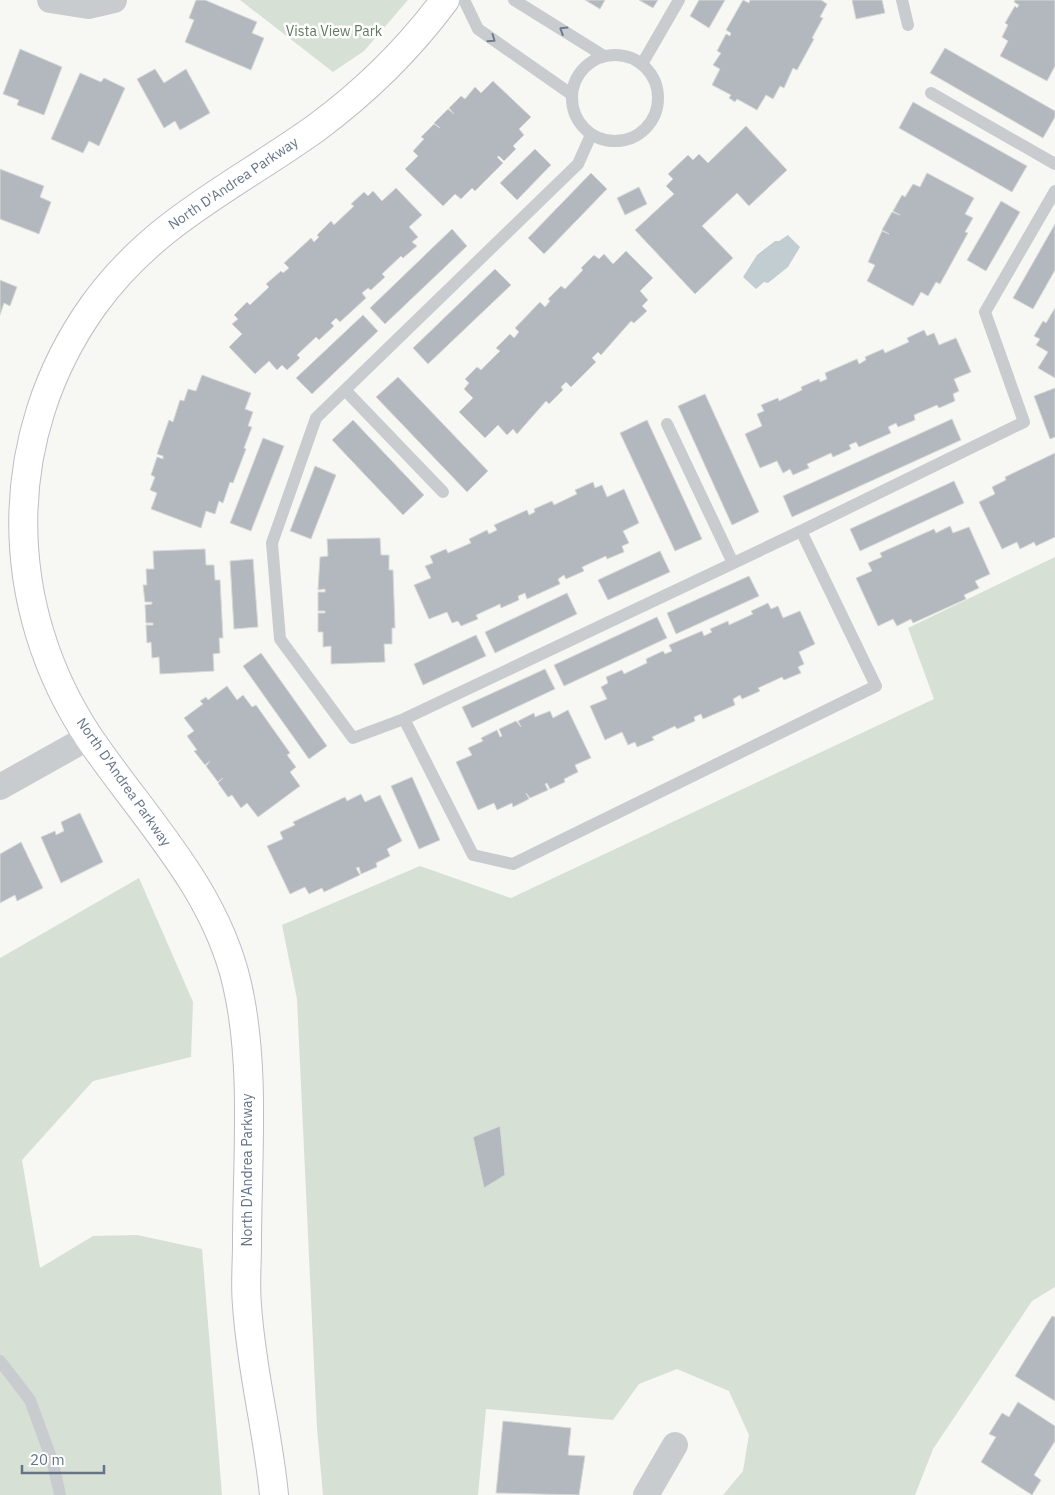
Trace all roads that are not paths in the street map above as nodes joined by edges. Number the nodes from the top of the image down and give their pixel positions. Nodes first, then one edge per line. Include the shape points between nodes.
1 (50, 0) edge
2 (114, 0) edge
3 (445, 0) edge
4 (464, 0) edge
5 (514, 0) edge
6 (679, 0) edge
7 (902, 0) edge
8 (908, 25) dead end
9 (604, 56) junction
10 (642, 64) junction
11 (932, 93) dead end
12 (571, 94) junction
13 (591, 135) junction
14 (1055, 164) edge
15 (1055, 191) edge
16 (345, 390) junction
17 (667, 424) dead end
18 (443, 492) dead end
19 (801, 531) junction
20 (733, 563) junction
21 (404, 719) junction
22 (89, 737) junction
23 (0, 787) edge
24 (0, 1361) edge
25 (675, 1445) dead end
26 (60, 1495) edge
27 (274, 1495) edge
28 (646, 1495) edge

1 - 2 street via 88,6
3 - 22 street, North D'Andrea Parkway via 408,47 361,93 314,129 182,215 142,249 92,307 56,372 35,426 25,478 22,511 24,567 34,619 47,655
4 -> 12 lane via 478,29
9 -> 5 lane
6 - 10 lane
7 - 8 lane
9 - 10 lane via 630,57
9 - 12 lane via 583,68
10 - 13 lane via 652,75 657,88 658,103 649,125 631,139 622,141 606,141
11 - 14 lane
12 - 13 lane via 572,109 580,125
13 - 16 lane via 578,164
15 - 19 lane via 985,312 1024,422
16 - 18 lane
16 - 21 lane via 316,418 272,543 280,639 353,738
17 - 20 lane
19 - 20 lane
19 - 21 lane via 876,686 513,864 473,855
20 - 21 lane
22 - 23 street
22 - 27 street, North D'Andrea Parkway via 191,876 216,921 236,982 247,1078 246,1305
24 - 26 lane via 30,1400 53,1463
25 - 28 street

